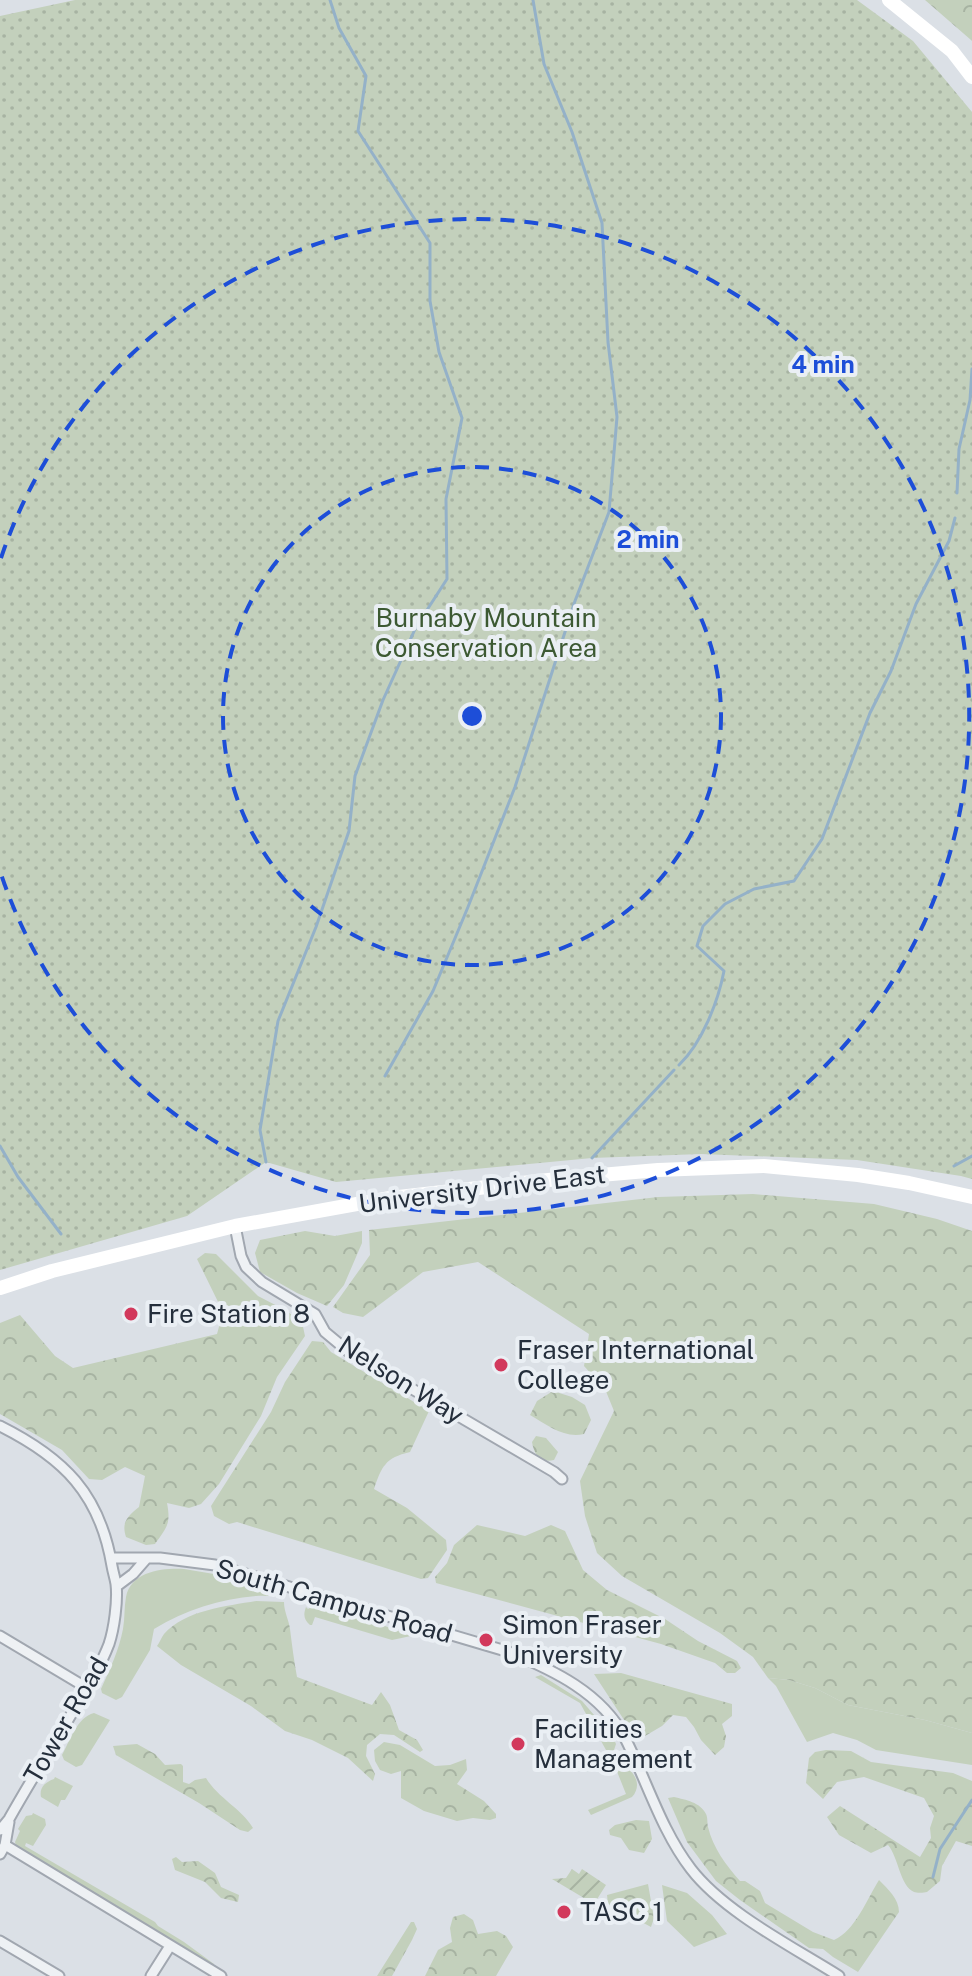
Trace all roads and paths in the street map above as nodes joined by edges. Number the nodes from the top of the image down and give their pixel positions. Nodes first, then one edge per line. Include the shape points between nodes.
1 (889, 0) edge
2 (972, 77) edge
3 (972, 1197) edge
4 (235, 1226) junction
5 (0, 1288) edge
6 (0, 1426) edge
7 (562, 1479) dead end
8 (111, 1558) junction
9 (147, 1558) junction
10 (117, 1586) junction
11 (0, 1636) edge
12 (87, 1688) junction
13 (9, 1819) junction
14 (0, 1830) edge
15 (2, 1850) edge
16 (0, 1941) edge
17 (170, 1946) junction
18 (59, 1976) edge
19 (151, 1976) edge
20 (221, 1976) edge
21 (839, 1976) edge

1 - 2 street via 952,51
3 - 4 street, University Drive East via 858,1175 715,1167 390,1198
4 - 5 street, University Drive East
4 - 7 street, Nelson Way via 246,1267 315,1314 325,1332 349,1352
6 - 8 street, Tower Road via 56,1459 79,1484 104,1530
8 - 9 street, South Campus Road
8 - 10 street, Tower Road
9 - 10 street
9 - 21 street, South Campus Road via 188,1560 247,1574 509,1652 568,1680 588,1694 624,1735 675,1844 712,1892
10 - 12 street, Tower Road via 109,1644
11 - 12 street
12 - 13 street, Tower Road
13 - 14 street, Tower Road
13 - 15 street, Tower Road
15 - 17 street
16 - 18 street
17 - 19 street
17 - 20 street

